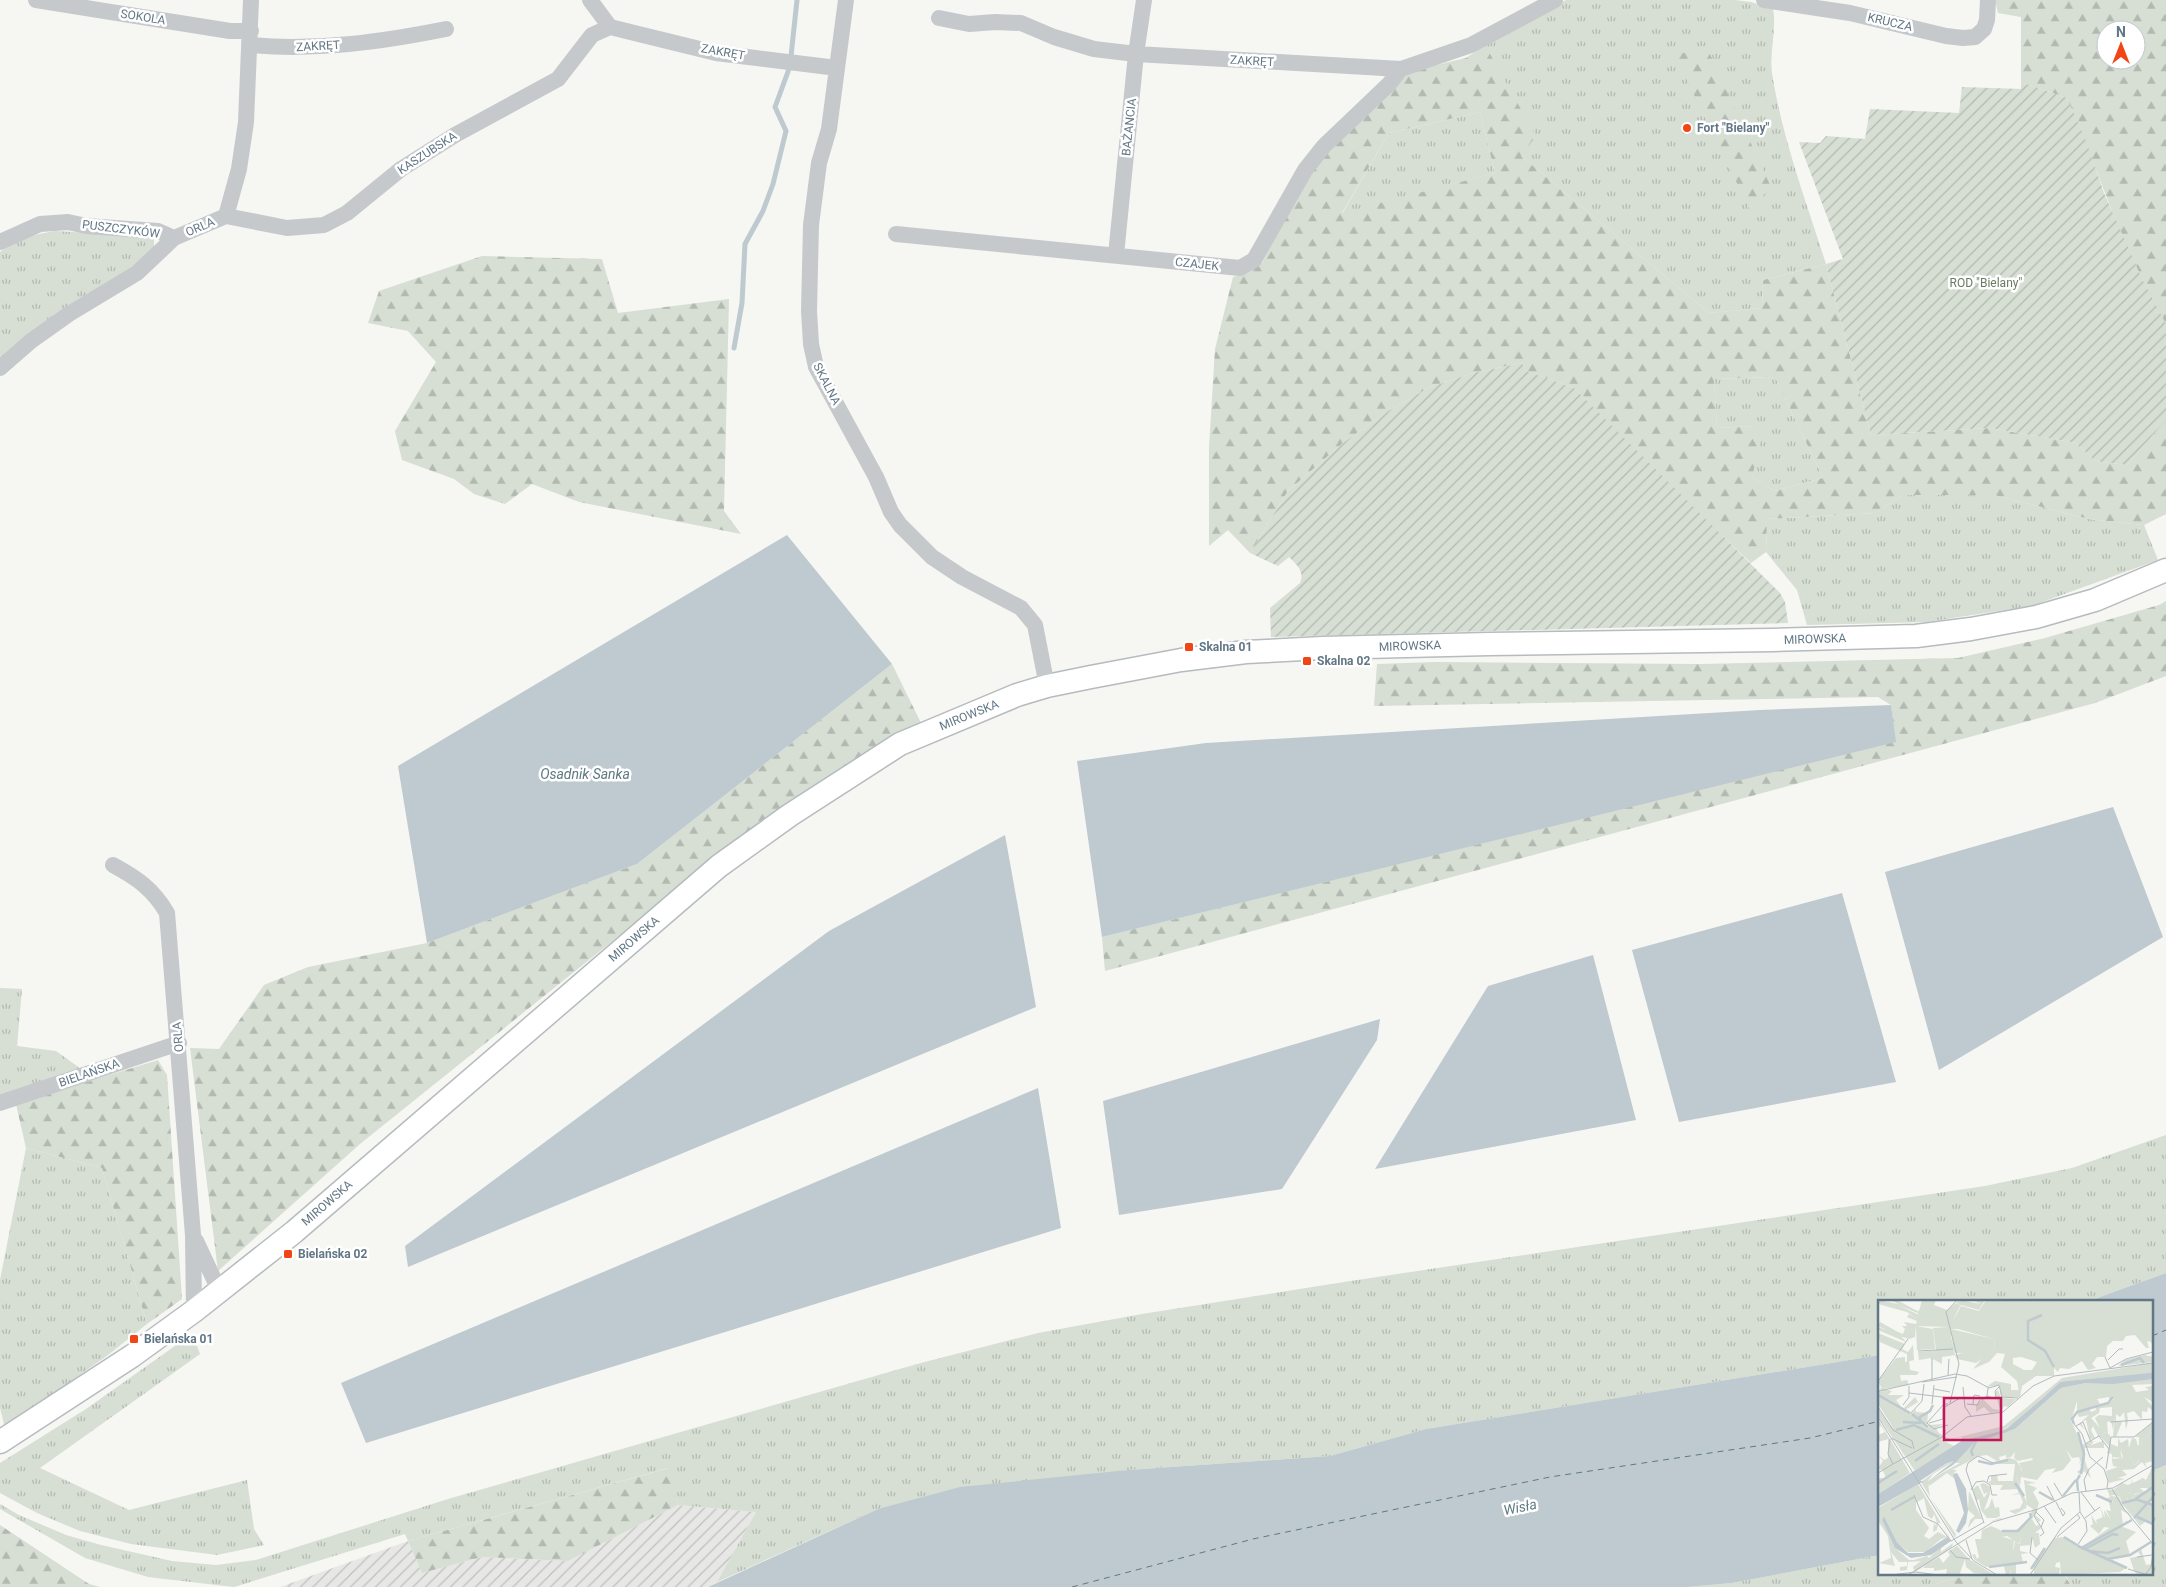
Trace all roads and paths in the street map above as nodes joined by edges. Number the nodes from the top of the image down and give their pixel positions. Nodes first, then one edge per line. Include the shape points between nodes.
1 (36, 0) edge
2 (251, 0) edge
3 (590, 0) edge
4 (846, 0) edge
5 (1144, 0) edge
6 (1555, 0) edge
7 (1764, 0) edge
8 (1988, 0) edge
9 (939, 18) dead end
10 (610, 27) junction
11 (446, 29) dead end
12 (250, 38) junction
13 (1136, 54) junction
14 (838, 68) junction
15 (1401, 69) junction
16 (226, 216) junction
17 (896, 234) dead end
18 (174, 238) junction
19 (0, 242) edge
20 (1116, 255) junction
21 (0, 368) edge
22 (2166, 570) edge
23 (1046, 686) junction
24 (113, 865) dead end
25 (179, 1043) junction
26 (0, 1103) edge
27 (193, 1235) junction
28 (219, 1290) junction
29 (194, 1311) junction
30 (0, 1442) edge

1 - 12 street, SOKOLA via 230,30
2 - 12 street, ORLA
3 - 10 street
4 - 14 street, SKALNA
5 - 13 street, BAŻANCIA
6 - 15 street, ZAKRĘT via 1471,45
7 - 8 street, KRUCZA via 1850,13 1963,38 1975,37 1984,29
9 - 13 street, ZAKRĘT via 969,24 1021,23 1094,49
10 - 14 street, ZAKRĘT via 716,53
10 - 16 street, KASZUBSKA via 592,35 558,79 455,135 401,170 347,213 324,225 287,228
11 - 12 street, ZAKRĘT via 340,45 274,47
12 - 16 street, ORLA via 240,170
13 - 15 street, ZAKRĘT
13 - 20 street, BAŻANCIA
14 - 23 street, SKALNA via 819,163 811,225 808,311 810,344 816,368 900,526 932,557 1021,608 1030,617 1035,625
15 - 20 street, CZAJEK via 1324,146 1305,170 1254,260 1240,268
16 - 18 street, ORLA
17 - 20 street, CZAJEK
18 - 19 street, PUSZCZYKÓW via 158,231 68,222 40,224
18 - 21 street, ORLA via 137,273 46,330
22 - 23 main road, MIROWSKA via 2095,600 2036,617 1916,636 1246,652 1143,666
23 - 28 main road, MIROWSKA via 976,711 900,744 833,786 719,866 294,1232
24 - 25 street, ORLA via 139,880 158,897 167,913
25 - 26 street, BIELAŃSKA
25 - 27 street, ORLA
27 - 28 street, ORLA
27 - 29 street, ORLA
28 - 29 main road, MIROWSKA
29 - 30 main road, MIROWSKA via 132,1356

